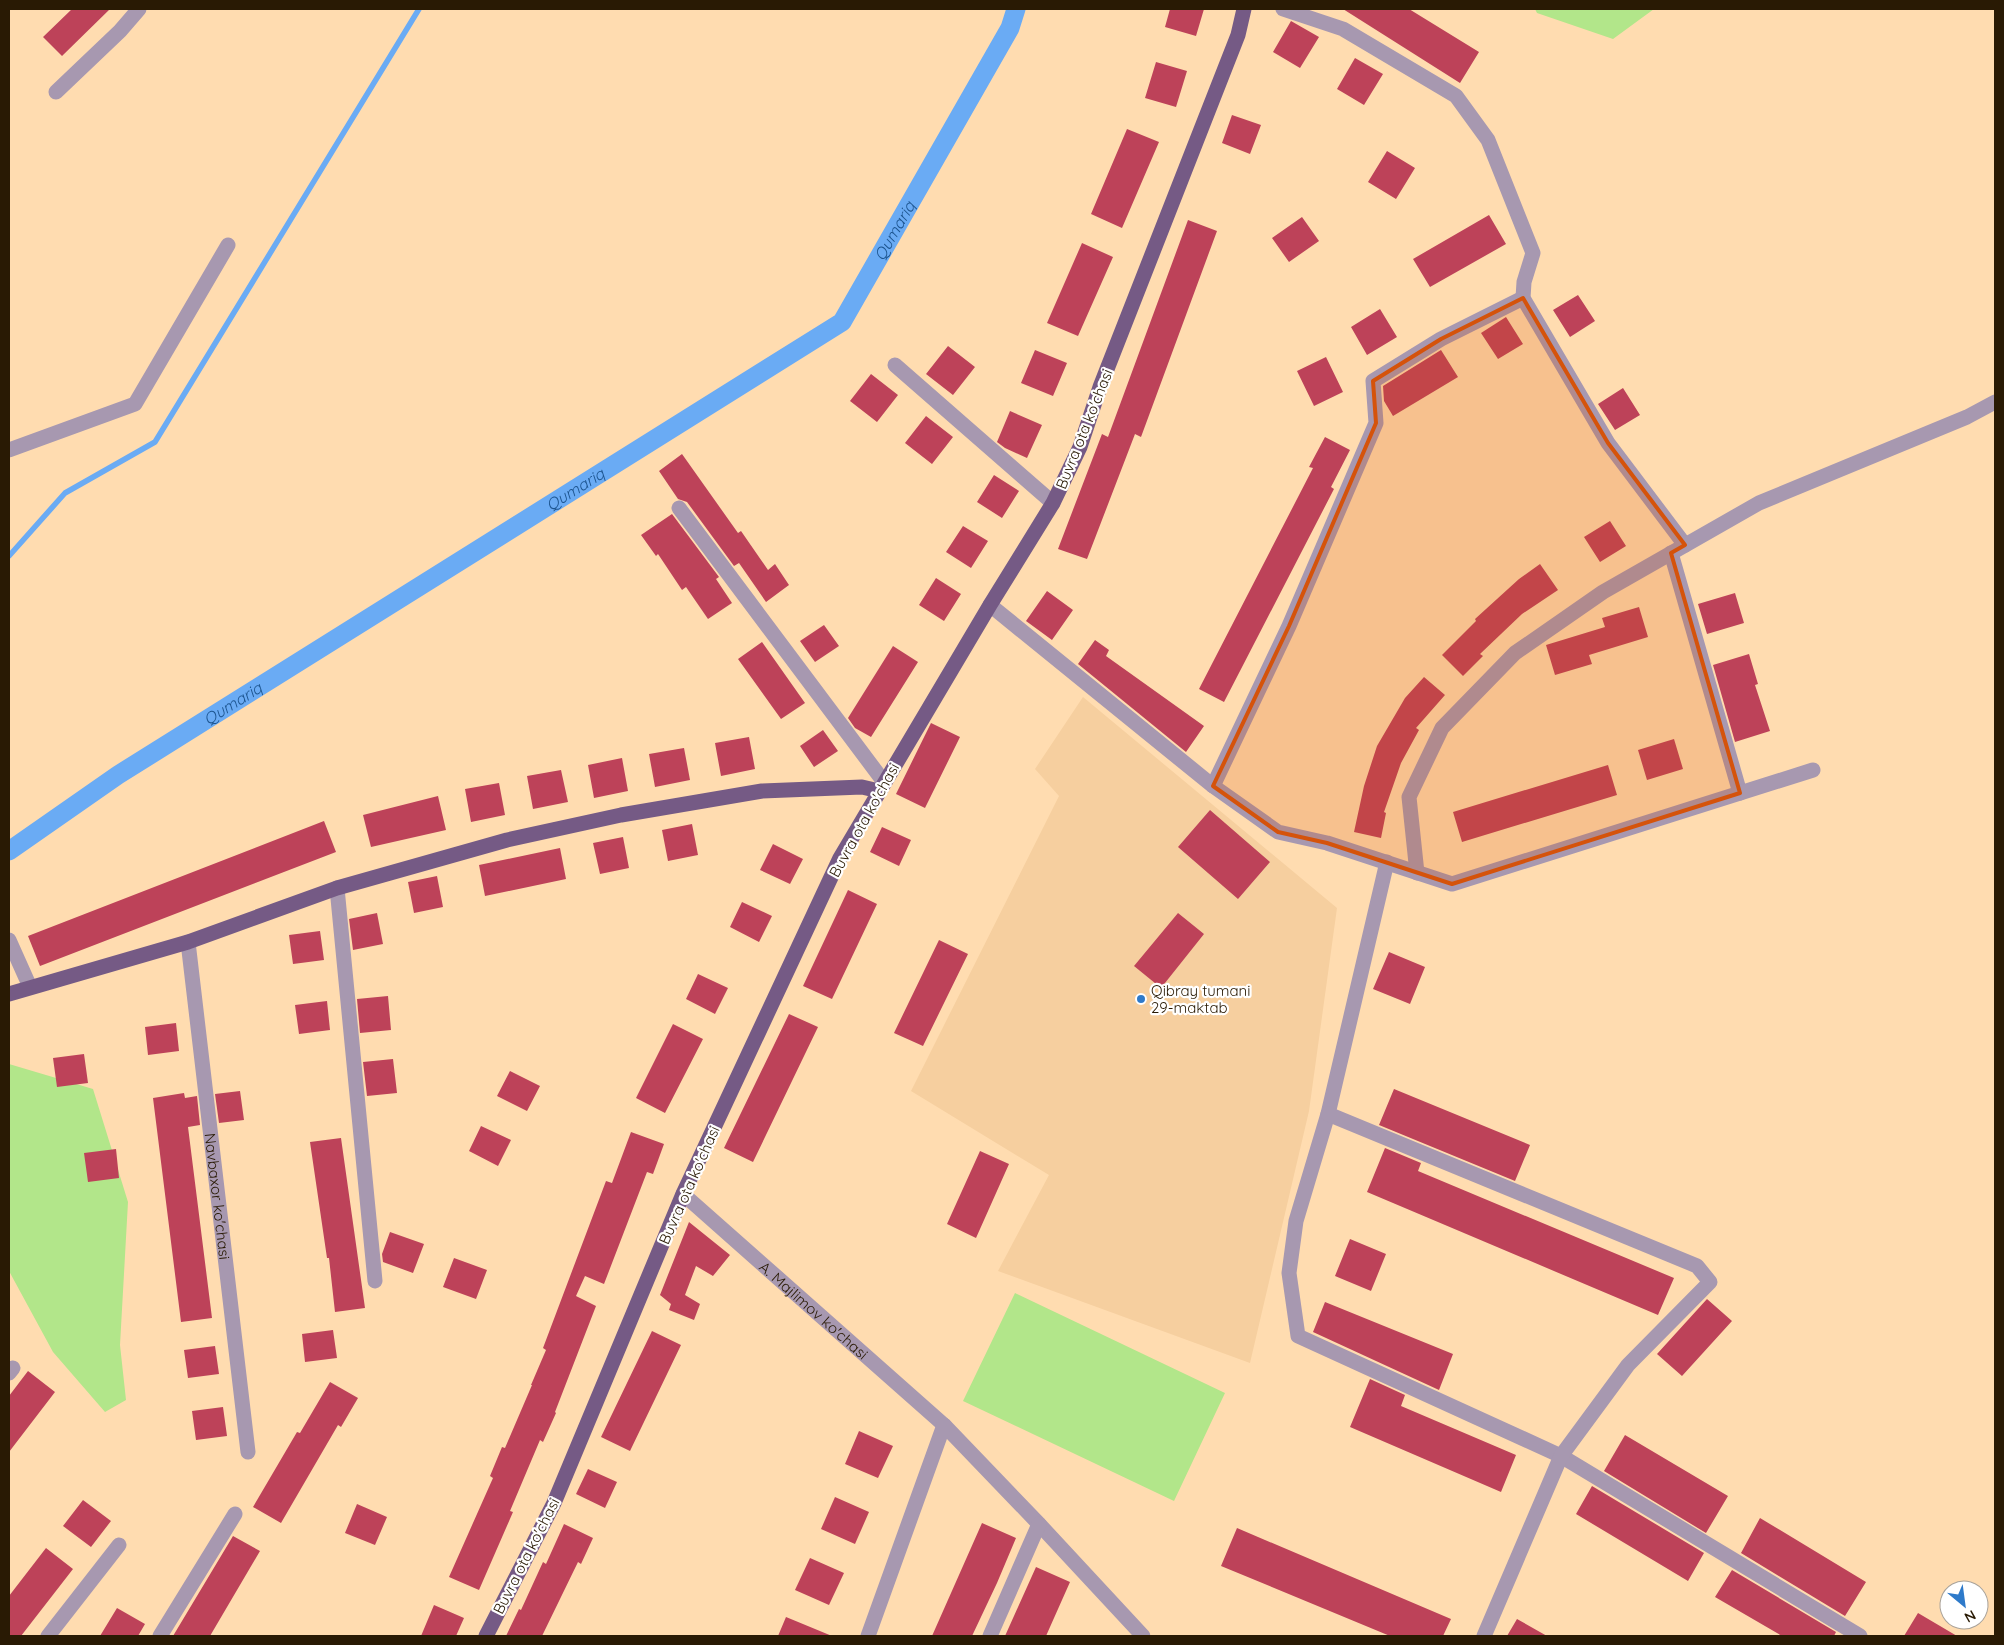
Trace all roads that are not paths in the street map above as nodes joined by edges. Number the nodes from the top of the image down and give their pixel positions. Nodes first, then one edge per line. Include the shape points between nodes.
1 (139, 9) edge
2 (1244, 9) edge
3 (1283, 9) edge
4 (56, 92) dead end
5 (228, 245) dead end
6 (1523, 298) junction
7 (895, 365) dead end
8 (1995, 402) edge
9 (9, 450) edge
10 (1054, 503) junction
11 (679, 508) dead end
12 (1685, 545) junction
13 (1671, 553) junction
14 (990, 605) junction
15 (1813, 770) dead end
16 (882, 786) junction
17 (1213, 786) junction
18 (1740, 793) junction
19 (1387, 862) junction
20 (1417, 873) junction
21 (337, 888) junction
22 (9, 940) edge
23 (188, 942) junction
24 (30, 987) junction
25 (9, 994) edge
26 (1328, 1114) junction
27 (683, 1194) junction
28 (374, 1281) dead end
29 (944, 1426) junction
30 (248, 1452) dead end
31 (1561, 1456) junction
32 (236, 1514) dead end
33 (1039, 1524) junction
34 (119, 1546) dead end
35 (48, 1636) edge
36 (160, 1636) edge
37 (486, 1636) edge
38 (868, 1636) edge
39 (990, 1636) edge
40 (1144, 1636) edge
41 (1484, 1636) edge
42 (1860, 1636) edge

1 - 4 street
2 - 10 main road, Buvra ota ko'chasi via 1238,35 1080,447
3 - 6 street via 1343,29 1456,96 1488,140 1533,253
5 - 9 street via 135,404
6 - 12 street via 1608,443
6 - 17 street via 1440,339 1374,382 1376,423 1289,626
7 - 10 street
8 - 12 street via 1759,503
10 - 14 main road, Buvra ota ko'chasi
11 - 16 street
12 - 13 street
13 - 18 street
13 - 20 street via 1603,592 1515,653 1442,728 1409,798
14 - 16 main road, Buvra ota ko'chasi
14 - 17 street
15 - 18 street
16 - 21 main road via 762,791 620,815 507,840
16 - 27 main road, Buvra ota ko'chasi via 840,858
17 - 19 street via 1278,832
18 - 20 street via 1452,884
19 - 20 street
19 - 26 street
21 - 23 main road
21 - 28 street
22 - 24 street
23 - 24 main road
23 - 30 street, Navbaxor ko'chasi
24 - 25 main road
26 - 31 street via 1296,1221 1289,1274 1298,1336
26 - 31 street via 1697,1266 1710,1282 1628,1365
27 - 29 street, A. Majlimov ko'chasi
27 - 37 main road, Buvra ota ko'chasi via 554,1503
29 - 33 street, A. Majlimov ko'chasi
29 - 38 street
31 - 41 street
31 - 42 street
32 - 36 street
33 - 39 street
33 - 40 street, A. Majlimov ko'chasi
34 - 35 street

